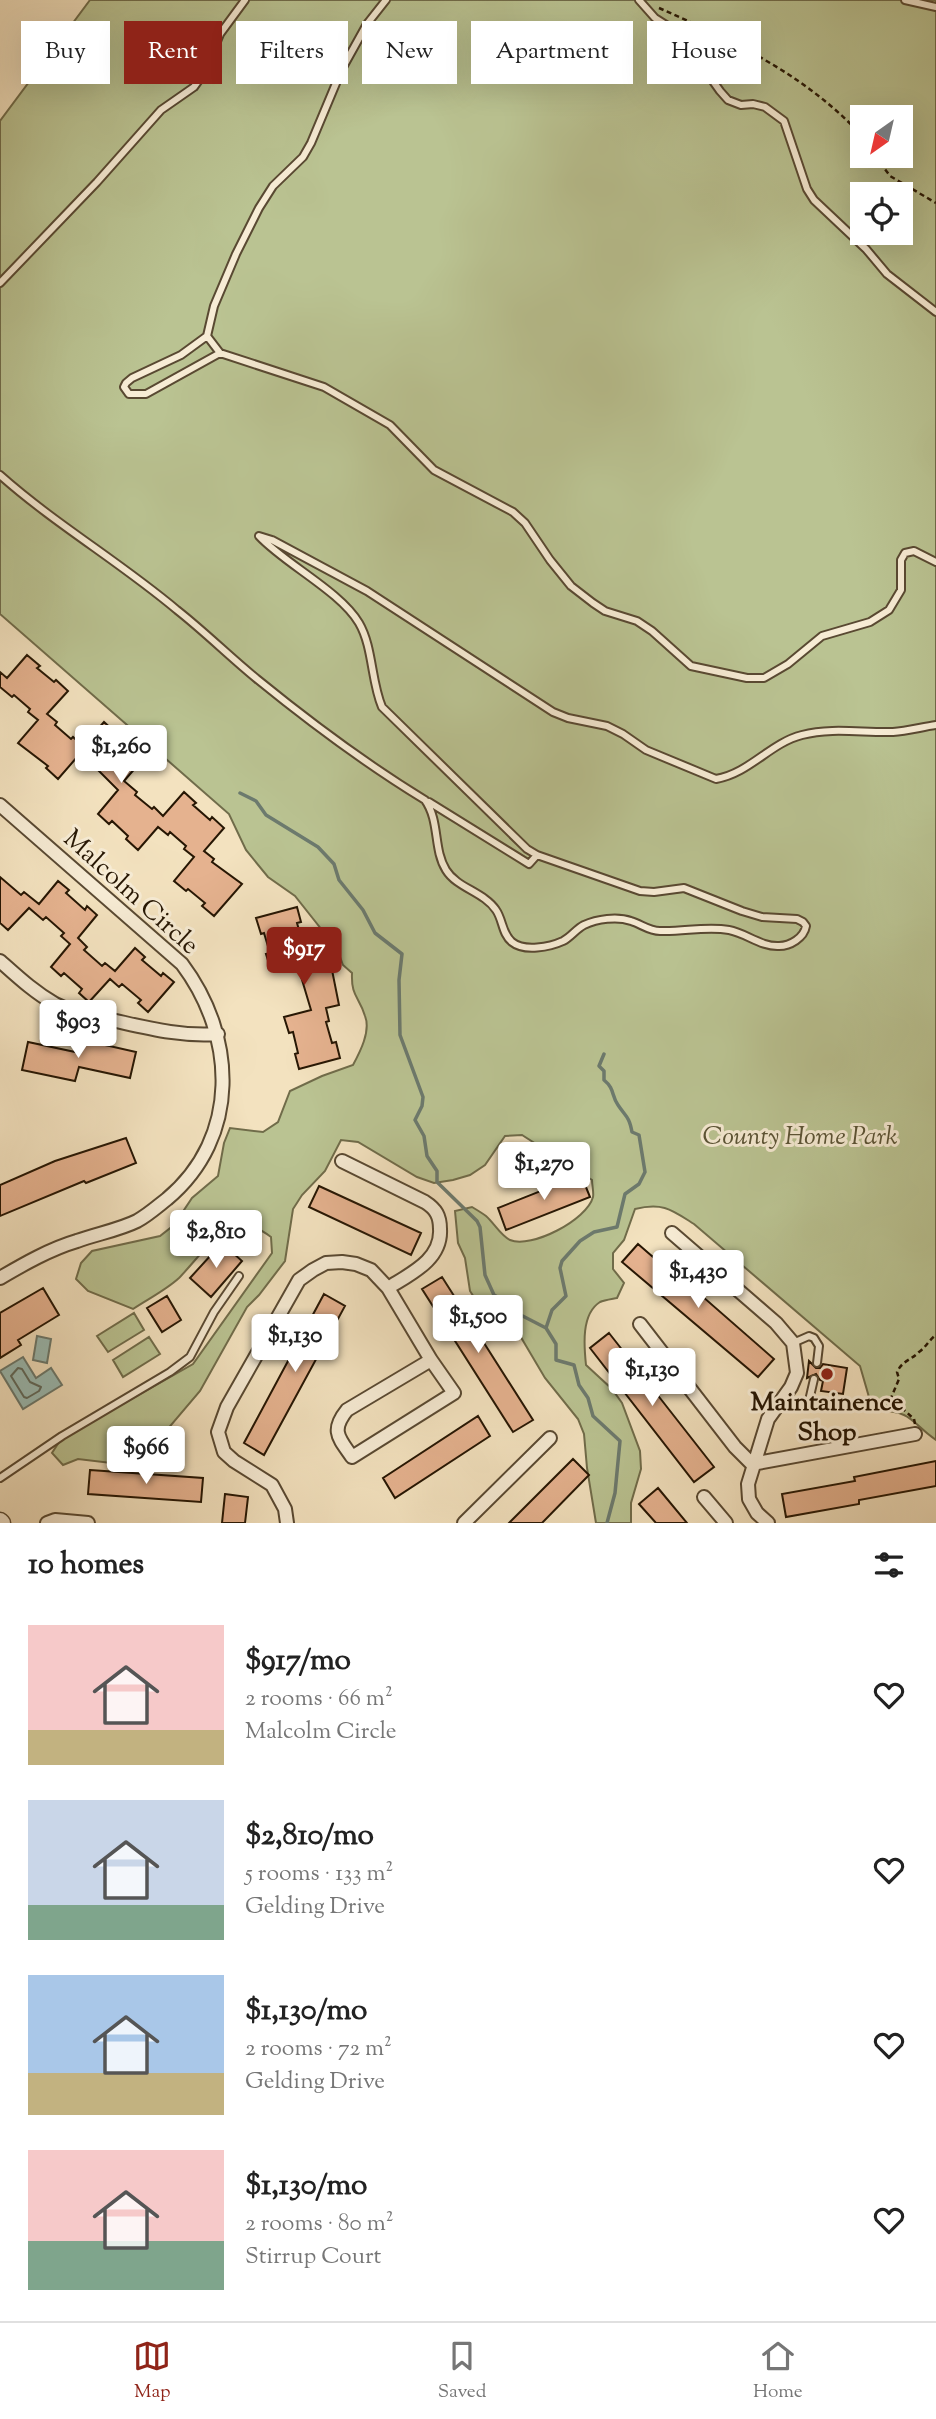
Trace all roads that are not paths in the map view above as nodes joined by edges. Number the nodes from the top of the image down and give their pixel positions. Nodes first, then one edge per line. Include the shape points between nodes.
1 (245, 0) edge
2 (386, 0) edge
3 (639, 0) edge
4 (905, 0) edge
5 (936, 7) edge
6 (0, 283) edge
7 (936, 312) edge
8 (207, 336) junction
9 (220, 353) junction
10 (0, 475) edge
11 (936, 562) edge
12 (936, 725) edge
13 (425, 800) junction
14 (0, 805) edge
15 (537, 855) junction
16 (0, 961) edge
17 (218, 1034) junction
18 (342, 1161) dead end
19 (672, 1233) dead end
20 (239, 1276) dead end
21 (0, 1278) edge
22 (388, 1288) junction
23 (640, 1324) dead end
24 (793, 1343) junction
25 (431, 1360) junction
26 (817, 1363) dead end
27 (814, 1379) dead end
28 (779, 1401) junction
29 (915, 1434) road end
30 (550, 1438) dead end
31 (752, 1464) junction
32 (0, 1478) edge
33 (704, 1497) dead end
34 (47, 1523) edge
35 (88, 1523) edge
36 (287, 1523) edge
37 (464, 1523) edge
38 (726, 1523) edge
39 (768, 1523) edge

1 - 6 lane via 220,34 194,87 161,110
2 - 8 lane via 346,61 303,157 272,186 259,208 214,306
3 - 7 lane via 686,43 728,100 765,107 784,121 814,200 887,274
4 - 5 lane
8 - 9 lane
8 - 9 lane via 181,355 125,383 128,394 146,394
9 - 11 lane via 324,387 390,425 434,470 526,523 564,577 593,603 644,626 691,666 764,678 822,636 870,622 889,610 901,590 905,553 914,551
10 - 13 lane via 177,610 305,718
12 - 15 lane via 895,732 802,735 782,742 740,772 716,779 646,750 607,726 554,712 367,591 259,536 355,618 364,634 377,695 392,719
13 - 15 lane via 529,864
13 - 15 lane via 433,811 447,872 495,908 513,944 554,945 583,926 613,919 659,932 708,927 727,930 776,947 805,932 806,926 797,919 762,917 684,888 640,891
14 - 17 street, Malcolm Circle via 182,964 197,984
16 - 17 street via 58,1006 170,1032
17 - 21 street, Malcolm Circle via 224,1081 220,1112 212,1139 178,1190 138,1221 74,1242
18 - 22 street via 436,1209 439,1247 422,1266
19 - 24 street
20 - 32 lane via 190,1357
22 - 25 street
22 - 36 street via 370,1270 356,1264 326,1263 299,1280 221,1420 218,1432 224,1452 272,1485
23 - 31 street
24 - 26 lane via 814,1338 819,1346
24 - 28 street via 797,1373
25 - 25 street via 347,1410 339,1420 338,1437 352,1457 454,1393
27 - 28 lane via 811,1399 803,1408
28 - 31 street
29 - 31 street
30 - 37 street
31 - 39 street via 749,1499
33 - 38 street
34 - 35 street

